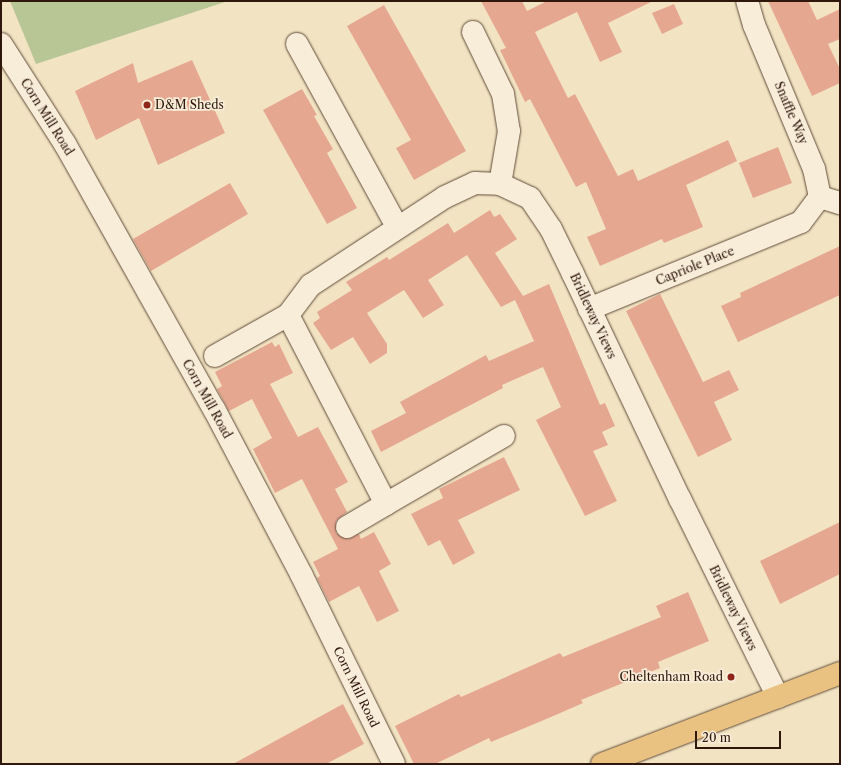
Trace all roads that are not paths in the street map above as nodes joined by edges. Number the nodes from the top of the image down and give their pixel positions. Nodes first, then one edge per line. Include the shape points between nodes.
1 (747, 1) edge
2 (473, 32) dead end
3 (1, 44) edge
4 (297, 44) dead end
5 (500, 184) junction
6 (830, 200) edge
7 (801, 222) joint
8 (397, 227) junction
9 (589, 309) junction
10 (288, 315) junction
11 (215, 356) dead end
12 (504, 436) dead end
13 (386, 504) junction
14 (347, 527) dead end
15 (840, 673) edge
16 (778, 697) junction
17 (394, 764) edge
18 (602, 764) edge

1 - 6 street, Snaffle Way via 754,25 814,169
2 - 5 street via 502,94 509,131
3 - 17 street, Corn Mill Road via 65,144 214,409 302,576
4 - 8 street
5 - 8 street, Bridleway Views via 475,183 445,197
5 - 9 street, Bridleway Views via 530,198 550,229
6 - 7 street, Snaffle Way
7 - 9 street, Capriole Place
8 - 10 street, Bridleway Views via 311,285
9 - 16 street, Bridleway Views
10 - 11 street, Bridleway Views
10 - 13 street
12 - 13 street
13 - 14 street
15 - 16 main road
16 - 18 main road

